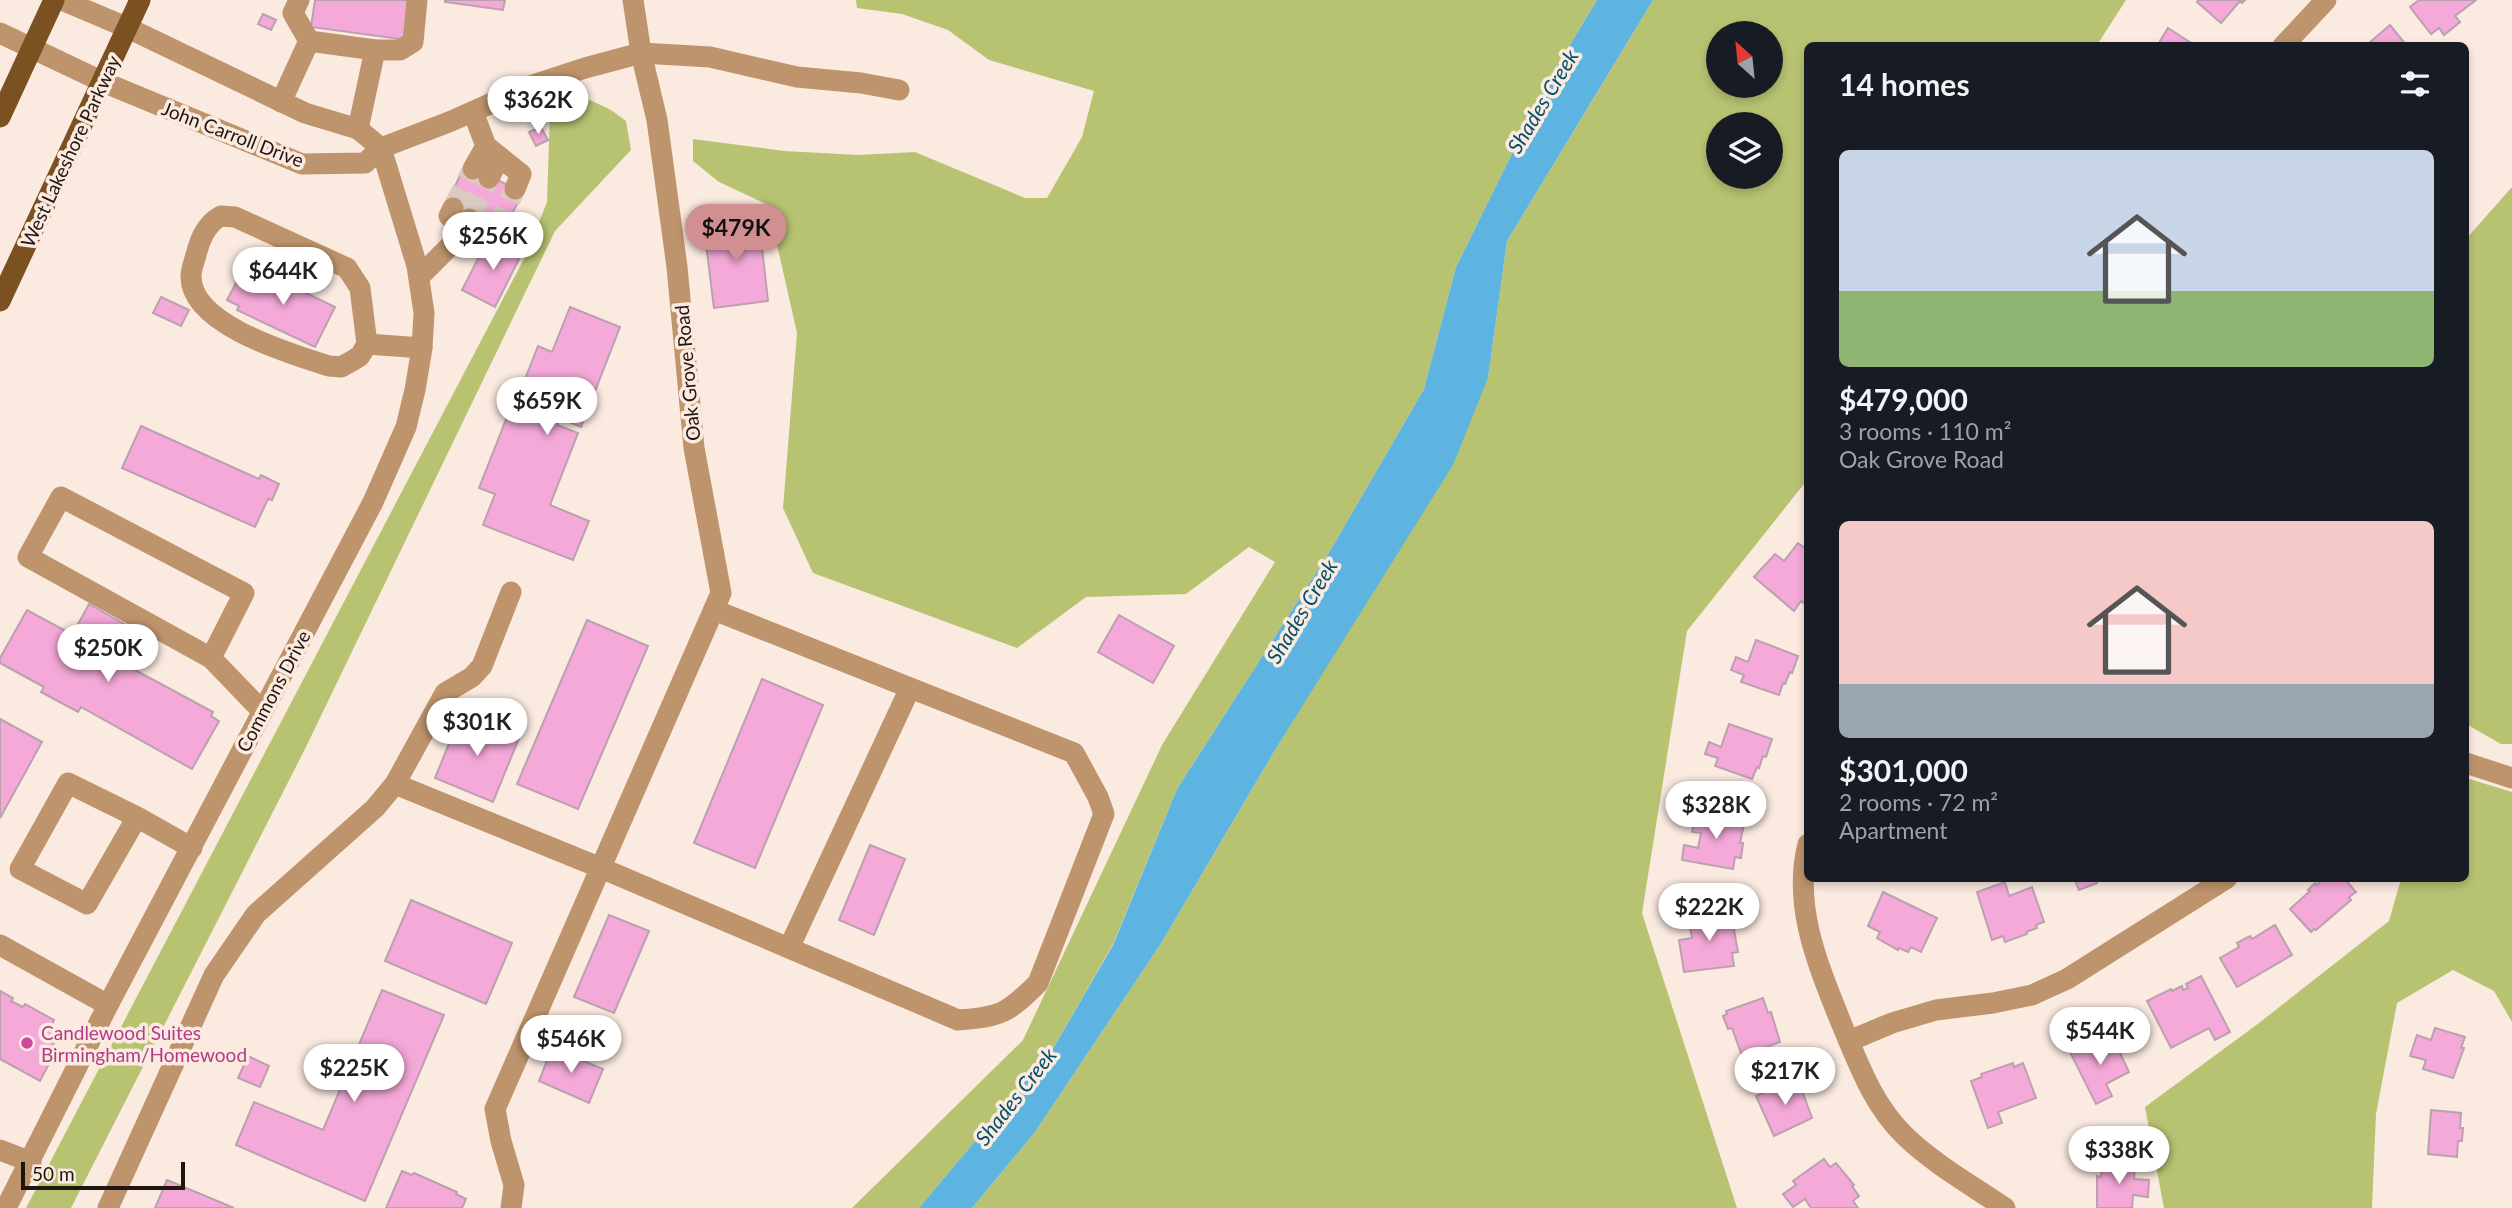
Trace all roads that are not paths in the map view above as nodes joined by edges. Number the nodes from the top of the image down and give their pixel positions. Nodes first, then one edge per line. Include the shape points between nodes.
1 (54, 0) edge
2 (62, 0) edge
3 (140, 0) edge
4 (299, 0) edge
5 (417, 0) edge
6 (633, 0) edge
7 (2326, 0) edge
8 (128, 27) junction
9 (0, 33) edge
10 (309, 41) junction
11 (2287, 42) edge
12 (31, 50) junction
13 (376, 50) junction
14 (641, 52) junction
15 (103, 82) junction
16 (899, 90) dead end
17 (281, 102) junction
18 (473, 111) junction
19 (0, 117) edge
20 (358, 129) junction
21 (381, 148) junction
22 (493, 152) junction
23 (481, 173) tunnel mouth
24 (515, 189) tunnel mouth
25 (497, 229) dead end
26 (419, 276) junction
27 (0, 301) edge
28 (367, 344) junction
29 (422, 348) junction
30 (512, 592) dead end
31 (717, 601) junction
32 (211, 658) junction
33 (910, 688) junction
34 (262, 711) junction
35 (2469, 764) edge
36 (2512, 778) edge
37 (395, 784) junction
38 (137, 817) junction
39 (192, 848) junction
40 (601, 867) junction
41 (1804, 882) edge
42 (2221, 882) edge
43 (0, 945) edge
44 (789, 948) junction
45 (108, 1004) junction
46 (1849, 1041) junction
47 (0, 1150) edge
48 (30, 1162) junction
49 (6, 1208) edge
50 (108, 1208) edge
51 (511, 1208) edge
52 (2005, 1208) edge

1 - 12 main road
2 - 8 street
3 - 8 main road, West Lakeshore Parkway
4 - 10 street via 293,13
5 - 13 street via 413,42 400,50
6 - 14 street, Oak Grove Road
7 - 11 street
8 - 15 main road, West Lakeshore Parkway
8 - 17 street
9 - 12 street, John Carroll Drive
10 - 13 street
10 - 17 street
12 - 15 street, John Carroll Drive
12 - 19 main road
13 - 20 street
14 - 16 street via 710,57 797,77
14 - 18 street via 530,86
14 - 31 street, Oak Grove Road via 657,120 694,448
15 - 21 street, John Carroll Drive via 302,164 365,163
15 - 27 main road, West Lakeshore Parkway
17 - 20 street
18 - 21 street
18 - 22 street
20 - 21 street
21 - 26 street, Commons Drive
22 - 23 street
22 - 24 street via 521,174
25 - 26 street via 490,239 463,219
26 - 29 street, Commons Drive
28 - 28 street via 360,288 347,268 235,217 221,216 209,222 190,275 193,290 210,313 259,342 329,366 341,367 352,361
28 - 29 street
29 - 34 street, Commons Drive via 406,427 373,502
30 - 37 street via 482,666 444,693
31 - 33 street
31 - 40 street
32 - 32 street via 28,557 61,497 244,593
32 - 34 street
33 - 44 street
33 - 44 street via 1074,753 1098,797 1104,814 1038,983 1008,1011 958,1020
34 - 39 street, Commons Drive
35 - 36 street
37 - 40 street
37 - 50 street via 256,914 214,975
38 - 38 street via 68,783 20,869 87,904
38 - 39 street
39 - 45 street, Commons Drive
40 - 44 street
40 - 51 street via 495,1109 514,1185
41 - 46 street via 1810,940
42 - 46 street via 2044,990 1936,1010
43 - 45 street
45 - 48 street, Commons Drive
46 - 52 street via 1872,1095 1904,1135
47 - 48 street
48 - 49 street, Commons Drive

